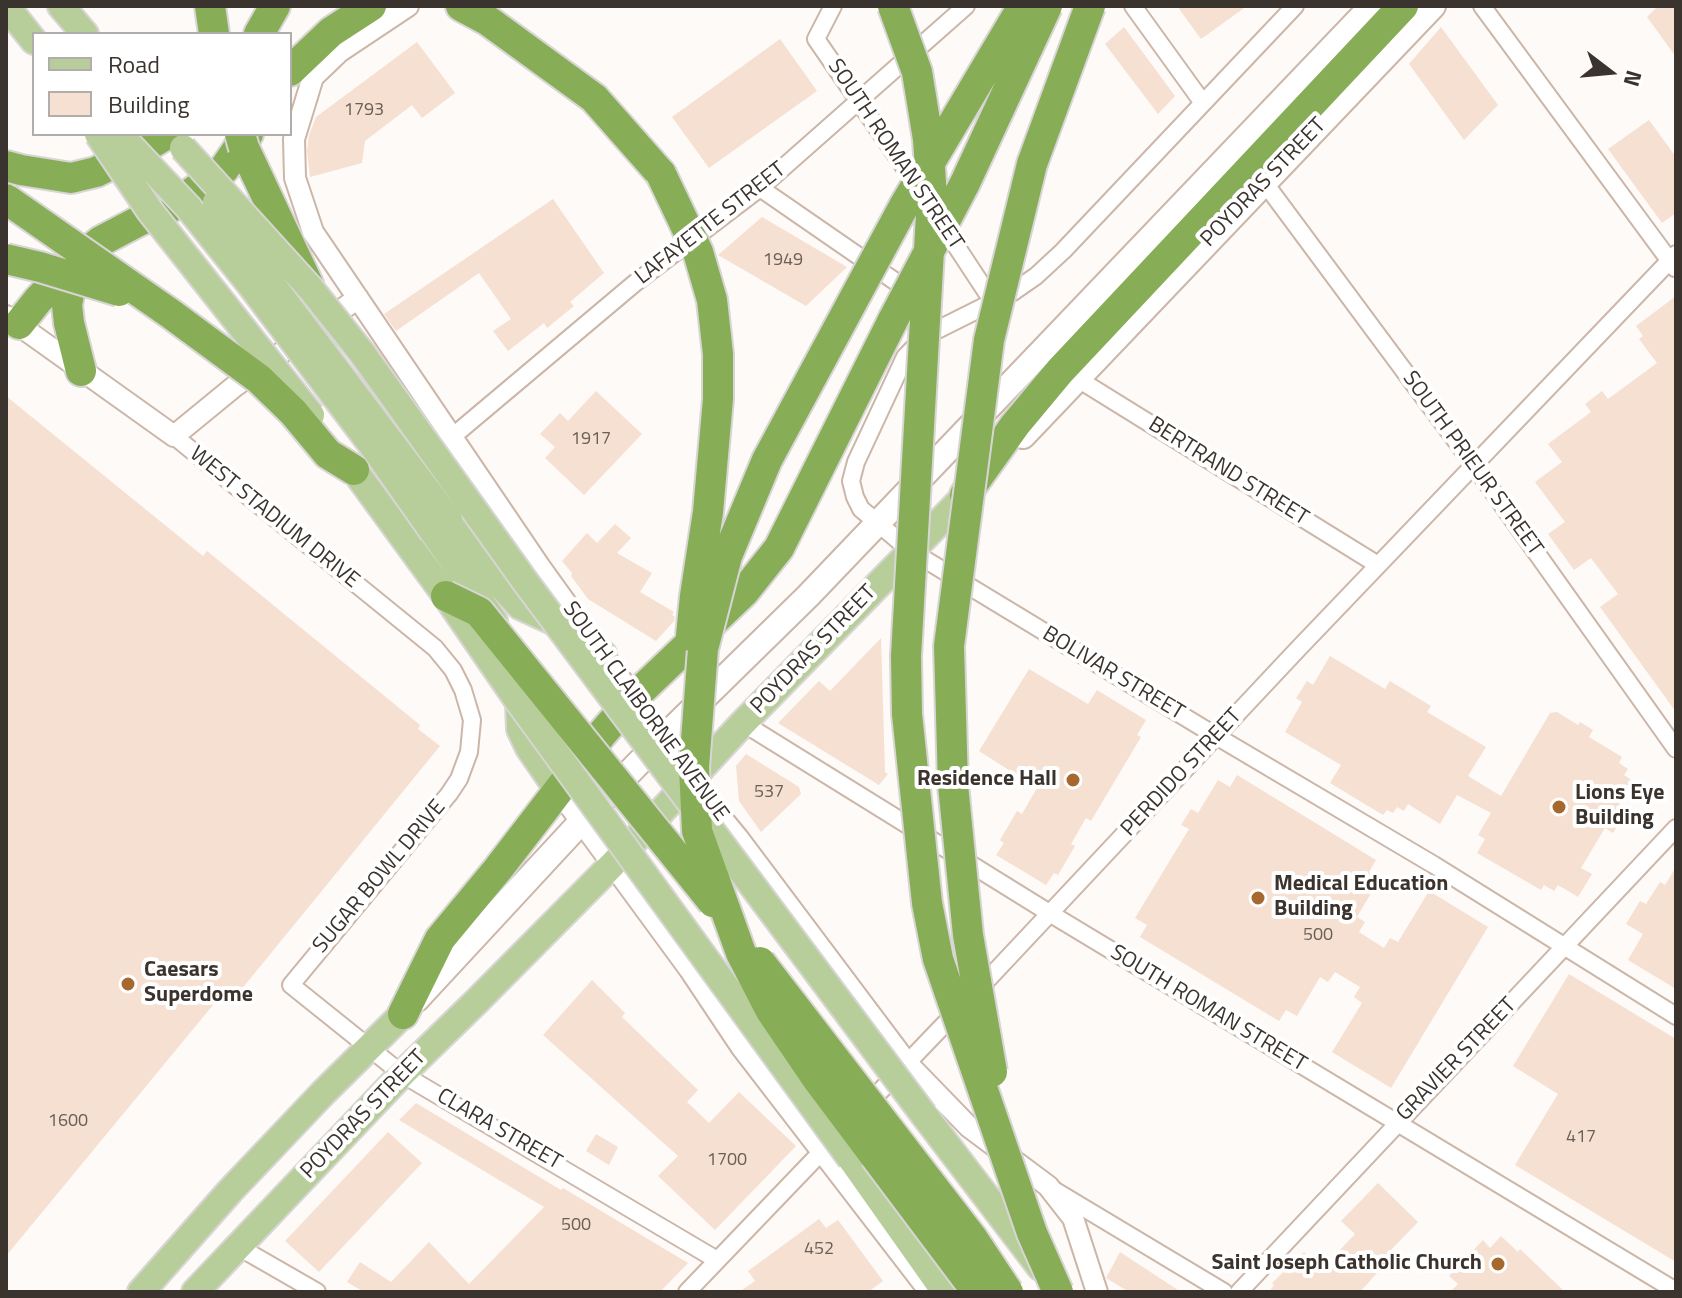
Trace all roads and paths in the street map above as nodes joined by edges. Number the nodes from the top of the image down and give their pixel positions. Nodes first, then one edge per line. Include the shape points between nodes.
1 (6, 6) edge
2 (61, 6) edge
3 (210, 6) edge
4 (275, 6) edge
5 (348, 6) edge
6 (371, 6) edge
7 (408, 6) edge
8 (461, 6) edge
9 (833, 6) edge
10 (893, 6) edge
11 (966, 6) edge
12 (1023, 6) edge
13 (1047, 6) edge
14 (1090, 6) edge
15 (1133, 6) edge
16 (1295, 6) edge
17 (1372, 6) edge
18 (1403, 6) edge
19 (1433, 6) edge
20 (1482, 6) edge
21 (83, 32) edge
22 (214, 32) edge
23 (260, 32) edge
24 (32, 38) edge
25 (292, 45) edge
26 (302, 74) edge
27 (859, 102) junction
28 (1203, 103) junction
29 (99, 136) edge
30 (121, 136) edge
31 (244, 138) edge
32 (173, 139) edge
33 (6, 166) edge
34 (1264, 182) junction
35 (760, 188) junction
36 (6, 199) edge
37 (6, 259) edge
38 (1674, 261) edge
39 (75, 262) junction
40 (311, 289) junction
41 (358, 298) junction
42 (993, 302) junction
43 (171, 314) junction
44 (12, 320) edge
45 (953, 321) junction
46 (81, 371) junction
47 (1078, 379) junction
48 (174, 436) junction
49 (452, 437) junction
50 (1474, 465) junction
51 (354, 470) junction
52 (963, 498) junction
53 (877, 524) junction
54 (441, 526) junction
55 (911, 551) junction
56 (1378, 565) junction
57 (446, 596) junction
58 (603, 654) junction
59 (634, 697) junction
60 (743, 723) junction
61 (1216, 736) junction
62 (663, 738) junction
63 (1676, 749) edge
64 (465, 766) joint
65 (693, 774) junction
66 (558, 790) junction
67 (581, 822) junction
68 (1676, 828) edge
69 (612, 865) junction
70 (1051, 914) junction
71 (1566, 946) junction
72 (291, 985) joint
73 (403, 1014) junction
74 (1676, 1016) edge
75 (369, 1048) junction
76 (907, 1063) junction
77 (402, 1074) junction
78 (1397, 1123) junction
79 (822, 1151) junction
80 (1007, 1157) junction
81 (1048, 1186) junction
82 (237, 1246) junction
83 (717, 1260) junction
84 (1676, 1291) edge
85 (141, 1292) edge
86 (195, 1292) edge
87 (317, 1292) edge
88 (687, 1292) edge
89 (930, 1292) edge
90 (945, 1292) edge
91 (977, 1292) edge
92 (1008, 1292) edge
93 (1058, 1292) edge
94 (1097, 1292) edge
95 (1224, 1292) edge
96 (1239, 1292) edge

1 - 24 main road
2 - 21 main road
3 - 22 highway
4 - 23 highway
5 - 25 highway
6 - 26 highway via 331,32
7 - 26 street
8 - 65 highway, bridge via 594,98 661,174 698,252 712,300 718,399 684,711
9 - 27 street, SOUTH ROMAN STREET via 816,39
10 - 80 highway, bridge via 917,72 932,197 907,714 938,959
11 - 27 street, LAFAYETTE STREET
12 - 65 highway, bridge via 904,206 767,460 727,556 703,649
13 - 59 highway, bridge via 965,183 779,548 744,592
14 - 80 highway, bridge via 1032,164 989,340 949,646 953,785 968,935
15 - 28 street
16 - 28 street
17 - 53 main road, POYDRAS STREET
18 - 52 highway via 1060,371
19 - 34 main road, POYDRAS STREET
20 - 38 street
26 - 41 street, SOUTH CLAIBORNE AVENUE via 295,178 313,232
27 - 35 street, LAFAYETTE STREET
27 - 42 street, SOUTH ROMAN STREET
28 - 42 street via 1063,251 1036,276
29 - 51 main road, bridge via 150,211
30 - 54 main road, bridge via 188,207 377,452
31 - 39 highway via 224,169 175,205 101,241
31 - 40 highway, bridge
32 - 33 highway via 71,178
32 - 40 main road, SOUTH CLAIBORNE AVENUE, bridge
32 - 54 main road, bridge
34 - 47 main road, POYDRAS STREET
34 - 50 street, SOUTH PRIEUR STREET
35 - 45 street
35 - 49 street, LAFAYETTE STREET via 635,283
36 - 43 highway, bridge
37 - 43 highway, bridge via 94,282
38 - 50 street, PERDIDO STREET
39 - 44 highway
39 - 46 highway via 67,305
40 - 93 main road, SOUTH CLAIBORNE AVENUE, bridge
41 - 48 street
41 - 49 street, SOUTH CLAIBORNE AVENUE
42 - 45 street
43 - 51 highway, bridge via 259,379 328,454
44 - 46 street, WEST STADIUM DRIVE
45 - 53 street, BOLIVAR STREET via 925,336 905,357 856,462 851,481 855,497
46 - 48 street, WEST STADIUM DRIVE
47 - 52 main road, POYDRAS STREET
47 - 56 street, BERTRAND STREET
48 - 64 street, WEST STADIUM DRIVE via 435,648 453,670 472,720
49 - 58 street, SOUTH CLAIBORNE AVENUE
50 - 56 street, PERDIDO STREET
50 - 63 street, SOUTH PRIEUR STREET
51 - 57 main road
52 - 55 main road, POYDRAS STREET
53 - 55 street, BOLIVAR STREET
53 - 62 main road, POYDRAS STREET
54 - 58 main road via 520,606 570,629
54 - 66 main road via 520,660 520,729
55 - 60 main road, POYDRAS STREET
55 - 61 street, BOLIVAR STREET
56 - 61 street, PERDIDO STREET
57 - 90 main road, bridge
57 - 92 highway, bridge via 479,612 666,842 973,1239
58 - 59 street, SOUTH CLAIBORNE AVENUE
59 - 62 street, SOUTH CLAIBORNE AVENUE
59 - 66 highway
60 - 65 main road, POYDRAS STREET
60 - 70 street, SOUTH ROMAN STREET
61 - 70 street, PERDIDO STREET
61 - 71 street, BOLIVAR STREET
62 - 65 street, SOUTH CLAIBORNE AVENUE
62 - 67 main road, POYDRAS STREET
64 - 72 street, SUGAR BOWL DRIVE via 449,794
65 - 69 main road, POYDRAS STREET
65 - 76 street, SOUTH CLAIBORNE AVENUE
65 - 91 highway, bridge via 697,831 741,953 771,1011
66 - 67 street
66 - 73 highway via 440,939
67 - 69 street
67 - 73 main road, POYDRAS STREET
68 - 71 street, GRAVIER STREET
69 - 77 main road, POYDRAS STREET
69 - 79 street
70 - 76 street, PERDIDO STREET
70 - 78 street, SOUTH ROMAN STREET
71 - 74 street, BOLIVAR STREET
71 - 78 street, GRAVIER STREET
72 - 75 street, CLARA STREET
73 - 75 main road, POYDRAS STREET
75 - 77 street, CLARA STREET
75 - 85 main road, POYDRAS STREET
76 - 79 street, PERDIDO STREET
76 - 81 street, SOUTH CLAIBORNE AVENUE via 969,1127
77 - 82 main road, POYDRAS STREET
77 - 83 street, CLARA STREET
78 - 84 street, SOUTH ROMAN STREET
78 - 96 street, GRAVIER STREET
79 - 83 street, PERDIDO STREET
79 - 89 street
80 - 93 highway, bridge
81 - 94 street, SOUTH CLAIBORNE AVENUE via 1073,1218
81 - 95 street
82 - 86 main road, POYDRAS STREET
82 - 87 street
83 - 88 street, PERDIDO STREET

